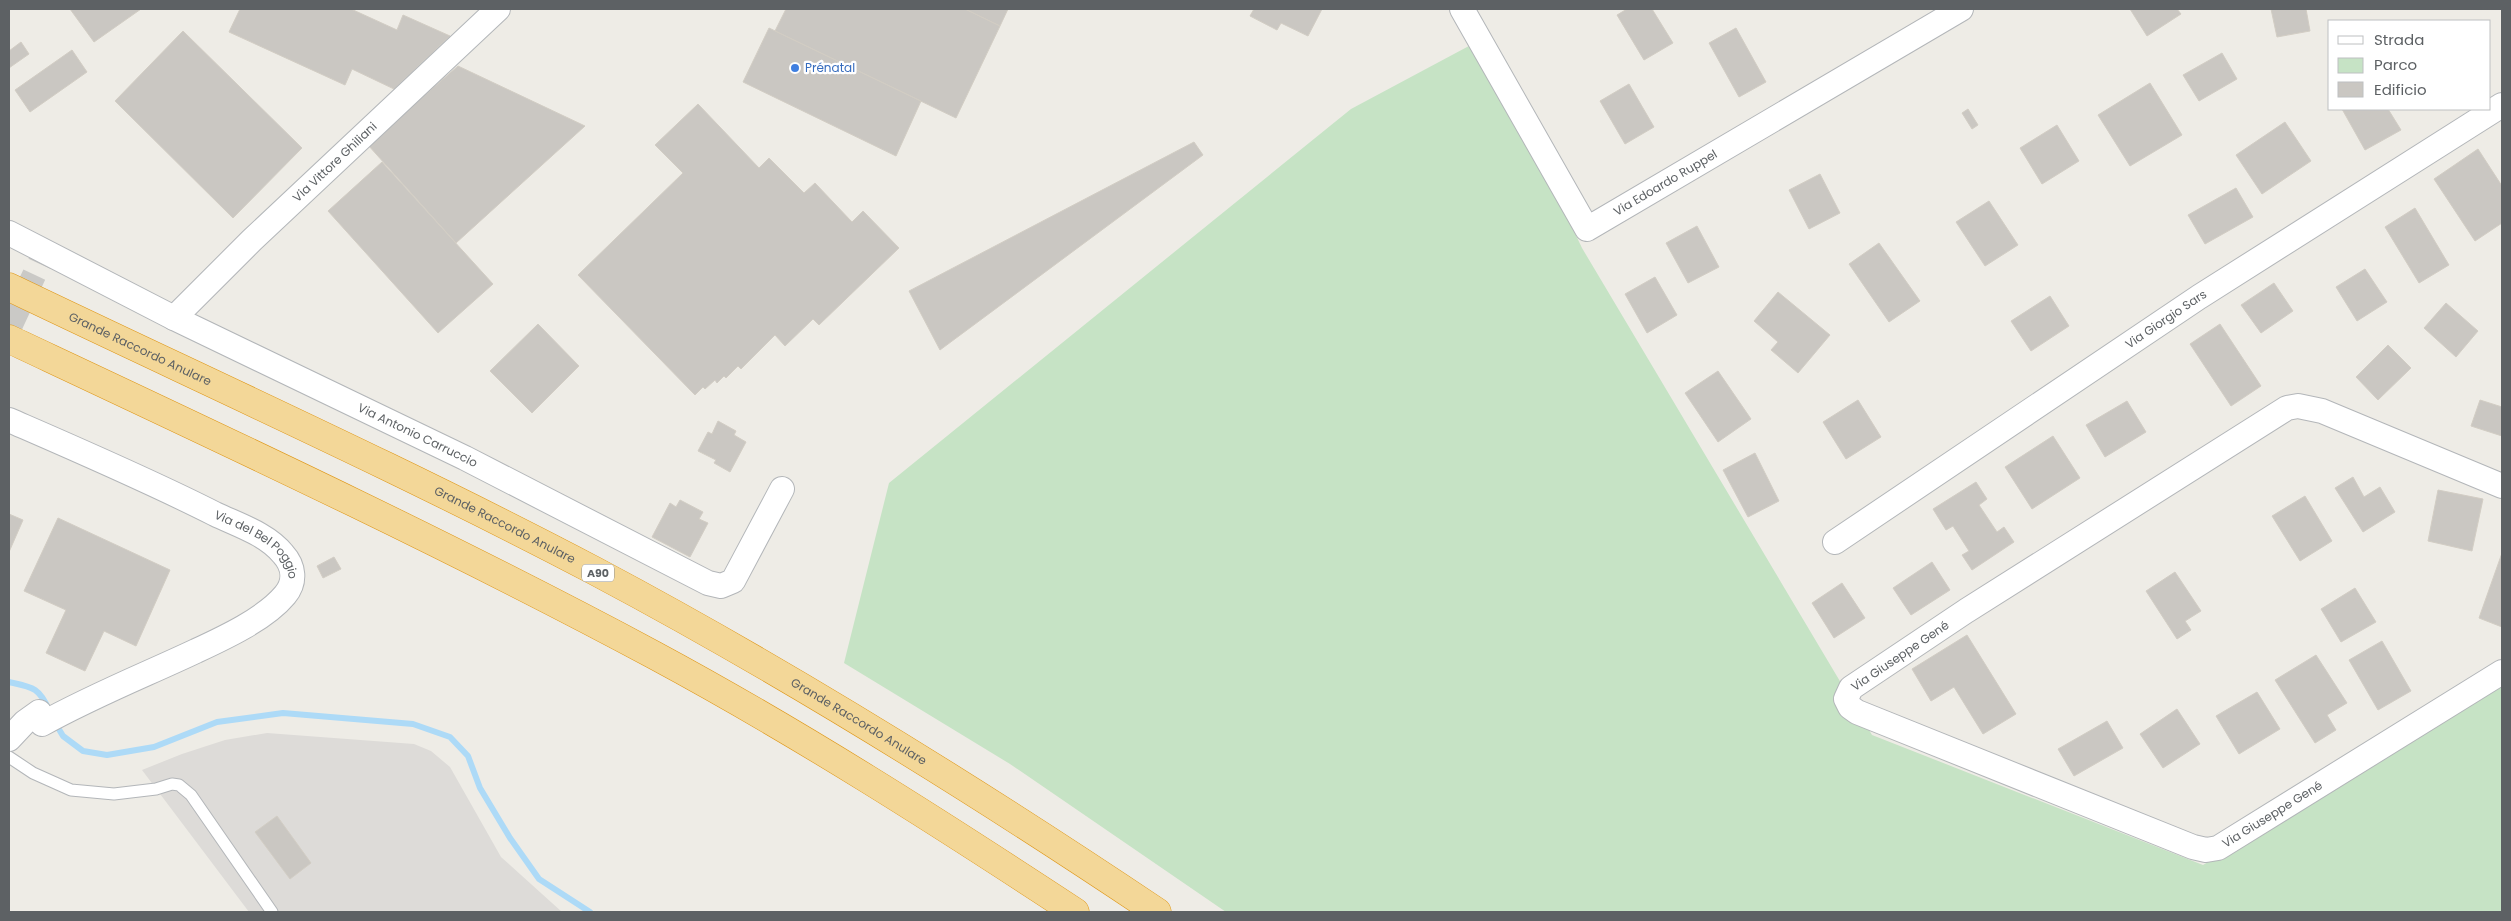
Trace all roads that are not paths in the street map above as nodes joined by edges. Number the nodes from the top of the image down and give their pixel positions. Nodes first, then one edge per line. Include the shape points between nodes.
1 (498, 9) edge
2 (1462, 9) edge
3 (1961, 9) edge
4 (2502, 105) edge
5 (9, 233) edge
6 (9, 287) edge
7 (174, 318) junction
8 (9, 339) edge
9 (9, 420) edge
10 (2502, 486) edge
11 (782, 489) dead end
12 (1835, 542) dead end
13 (2502, 672) edge
14 (25, 728) edge
15 (9, 757) edge
16 (272, 912) edge
17 (1075, 912) edge
18 (1157, 912) edge

1 - 7 street, Via Vittore Ghiliani via 252,240
2 - 3 street, Via Edoardo Ruppel via 1587,229
4 - 12 street, Via Giorgio Sars via 2199,297
5 - 7 street, Via Antonio Carruccio via 44,255
6 - 18 highway, Grande Raccordo Anulare / A90 via 337,440 619,584 876,730 986,798
7 - 11 street, Via Antonio Carruccio via 464,458 714,585 728,585 737,576
8 - 17 highway via 348,498 656,657 895,796
9 - 14 street, Via del Bel Poggio via 261,536 287,559 293,577 280,600 236,632
10 - 13 street, Via Giuseppe Gené via 2322,411 2298,406 2287,408 1966,611 1851,688 1846,699 1857,712 2193,847 2213,850
15 - 16 lane via 33,773 71,790 114,794 179,785 191,795

